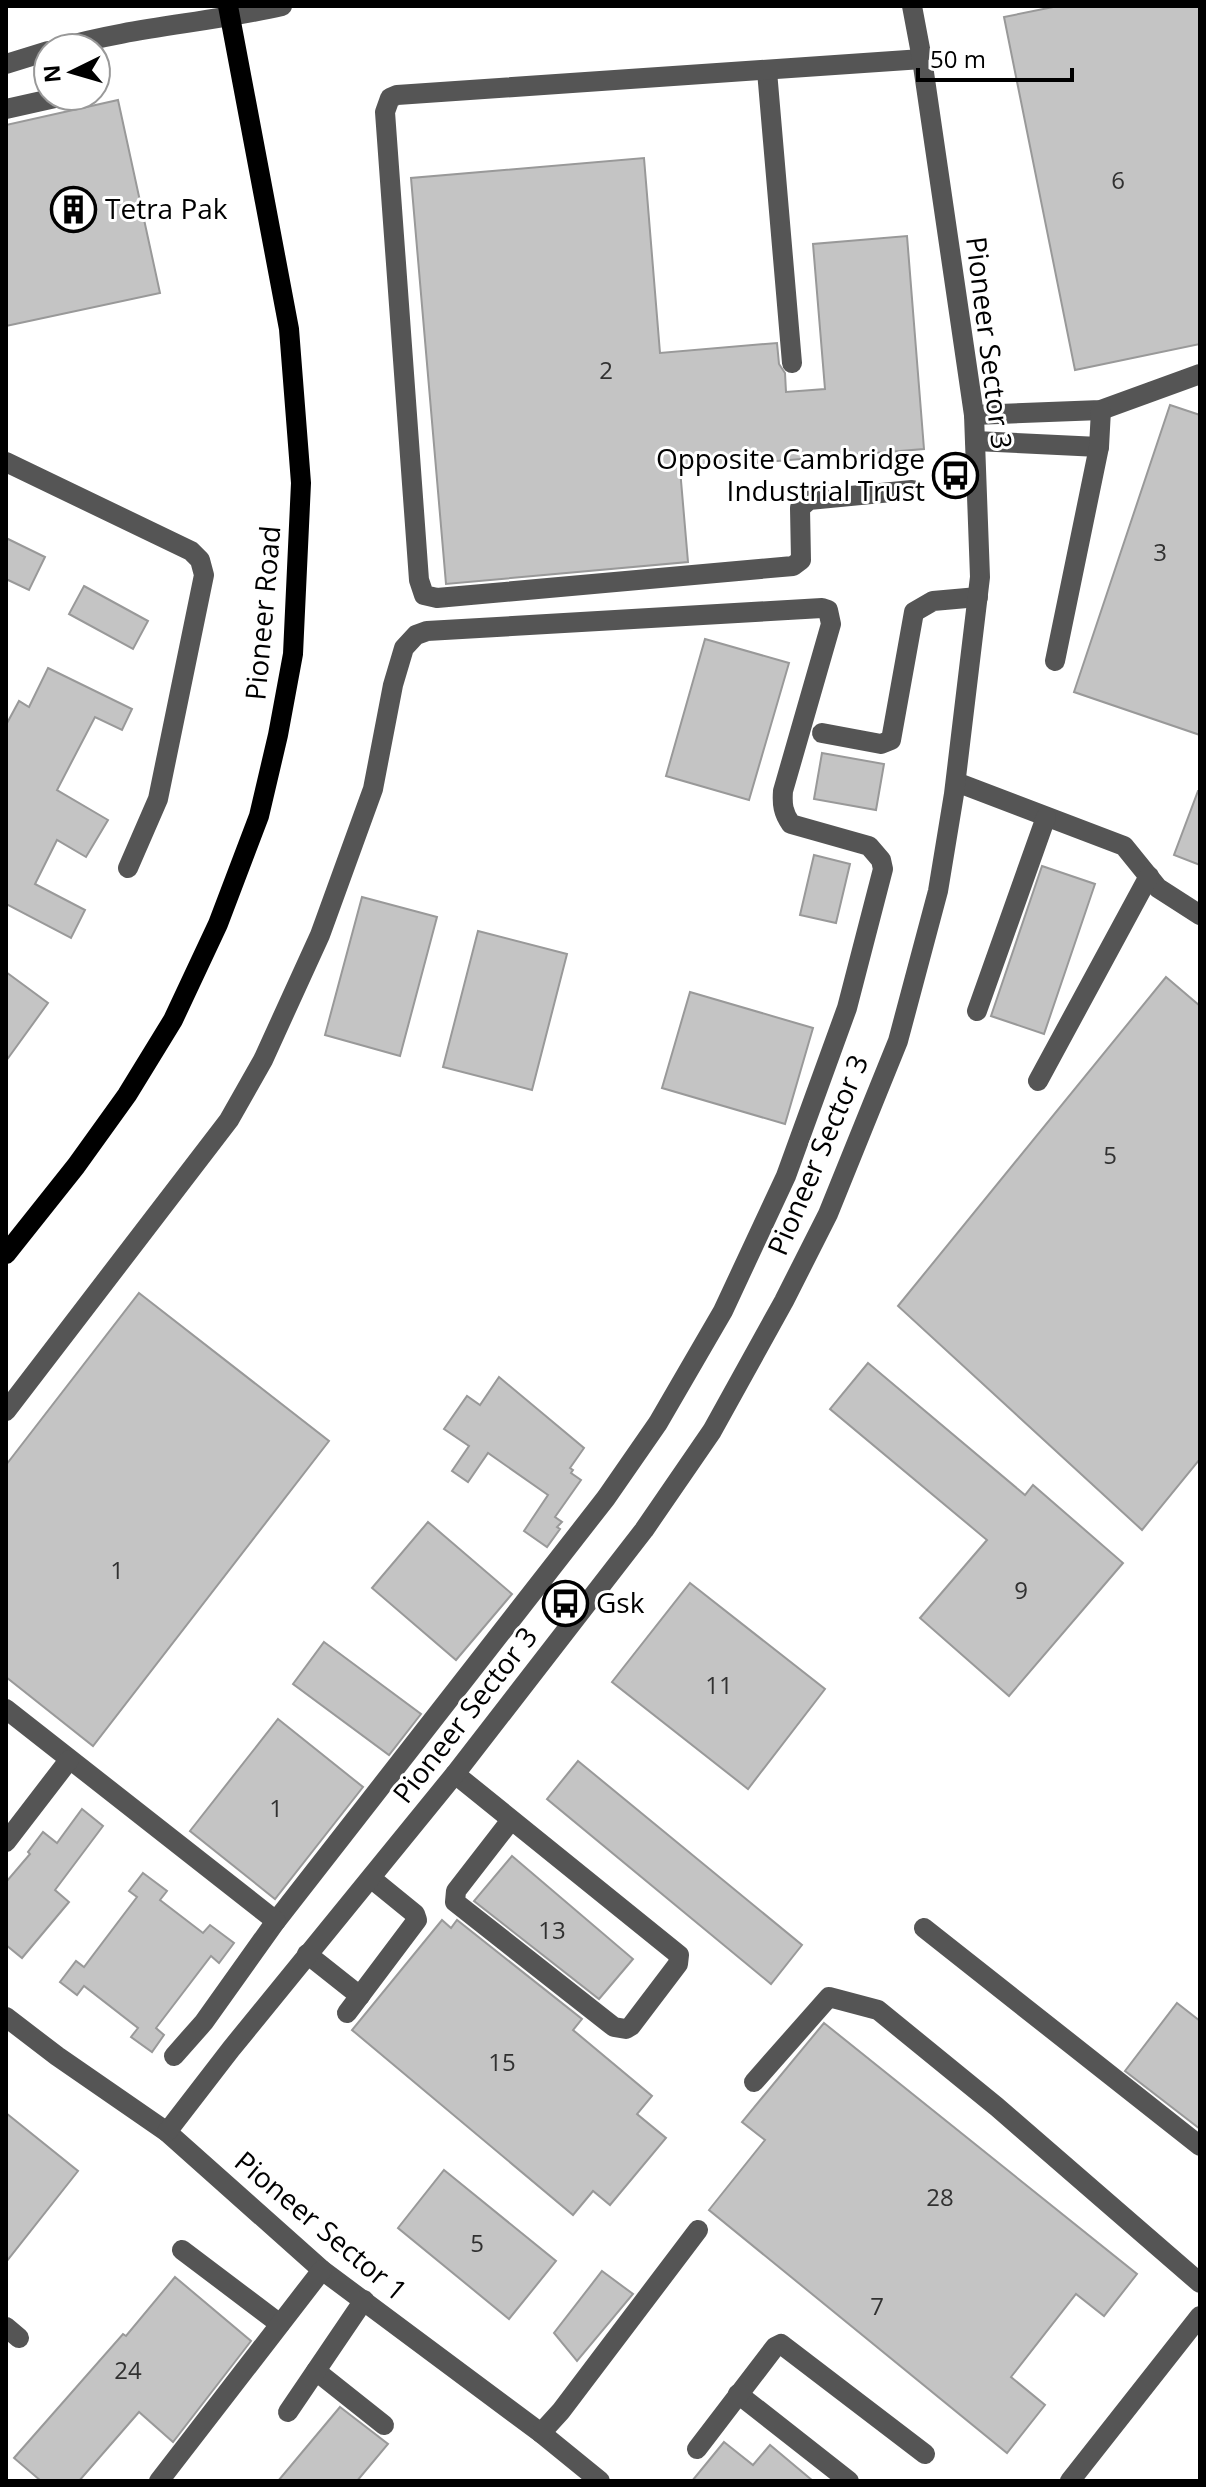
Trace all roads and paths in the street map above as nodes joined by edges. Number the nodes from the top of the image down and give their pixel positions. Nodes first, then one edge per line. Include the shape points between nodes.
1 (282, 6) edge
2 (912, 6) edge
3 (229, 12) edge
4 (112, 35) edge
5 (32, 56) edge
6 (922, 59) junction
7 (6, 64) edge
8 (767, 71) junction
9 (32, 103) edge
10 (6, 109) edge
11 (792, 363) dead end
12 (1200, 374) edge
13 (1101, 410) junction
14 (974, 415) junction
15 (975, 441) junction
16 (1099, 447) junction
17 (6, 462) edge
18 (912, 490) dead end
19 (978, 597) junction
20 (1055, 661) dead end
21 (822, 733) dead end
22 (956, 782) junction
23 (1046, 817) junction
24 (128, 868) dead end
25 (1149, 876) junction
26 (1200, 915) edge
27 (977, 1011) dead end
28 (1038, 1081) dead end
29 (6, 1254) edge
30 (6, 1411) edge
31 (6, 1709) edge
32 (69, 1760) junction
33 (455, 1774) junction
34 (511, 1820) junction
35 (6, 1842) edge
36 (372, 1879) junction
37 (276, 1921) junction
38 (924, 1928) dead end
39 (307, 1954) junction
40 (6, 2017) edge
41 (174, 2056) dead end
42 (754, 2082) dead end
43 (167, 2132) junction
44 (1200, 2146) edge
45 (698, 2230) dead end
46 (182, 2250) dead end
47 (322, 2270) junction
48 (1200, 2283) edge
49 (364, 2300) junction
50 (1200, 2316) edge
51 (280, 2324) junction
52 (316, 2371) junction
53 (738, 2394) junction
54 (288, 2412) dead end
55 (384, 2425) dead end
56 (541, 2433) junction
57 (697, 2449) dead end
58 (925, 2454) dead end
59 (159, 2481) edge
60 (600, 2481) edge
61 (849, 2481) edge
62 (1070, 2481) edge

1 - 3 street
2 - 6 street, Pioneer Sector 3
3 - 4 street
3 - 29 main road, Pioneer Road via 289,329 301,483 293,654 259,816 178,1009 127,1095
5 - 7 street
6 - 8 street
6 - 14 street, Pioneer Sector 3
8 - 11 street
8 - 18 street via 390,98 385,112 420,588 424,595 437,598 793,566 801,560 800,508 809,500
9 - 10 street
12 - 13 street
13 - 14 street
13 - 16 street
14 - 15 street, Pioneer Sector 3
15 - 16 street
15 - 19 street, Pioneer Sector 3
16 - 20 street
17 - 24 street via 200,560 204,575 158,799
19 - 21 street via 933,601 914,612 891,740 881,744
19 - 22 street, Pioneer Sector 3
22 - 23 street
22 - 33 street, Pioneer Sector 3 via 938,891 898,1041 828,1214 712,1431 644,1530
23 - 25 street via 1124,846
23 - 27 street
25 - 26 street via 1158,888
25 - 28 street
30 - 37 street via 229,1120 263,1060 320,935 373,789 393,685 404,648 416,635 828,610 831,624 782,805 791,824 869,846 883,869 847,1008 786,1176 723,1311 658,1423 606,1498
31 - 32 street
32 - 35 street
32 - 37 street
33 - 34 street
33 - 36 street, Pioneer Sector 3
34 - 34 street via 679,1955 678,1964 626,2029 614,2027 455,1902 456,1891
36 - 39 street, Pioneer Sector 3
36 - 39 street via 417,1920 354,2004
37 - 41 street
38 - 44 street
39 - 43 street, Pioneer Sector 3
40 - 43 street, Pioneer Sector 1
42 - 48 street via 829,1997 878,2010
43 - 47 street, Pioneer Sector 1
45 - 56 street
46 - 51 street
47 - 49 street, Pioneer Sector 1
47 - 51 street
49 - 52 street
49 - 56 street, Pioneer Sector 1
50 - 62 street
51 - 59 street
52 - 54 street
52 - 55 street
53 - 57 street
53 - 58 street via 775,2347 785,2344
53 - 61 street
56 - 60 street, Pioneer Sector 1

